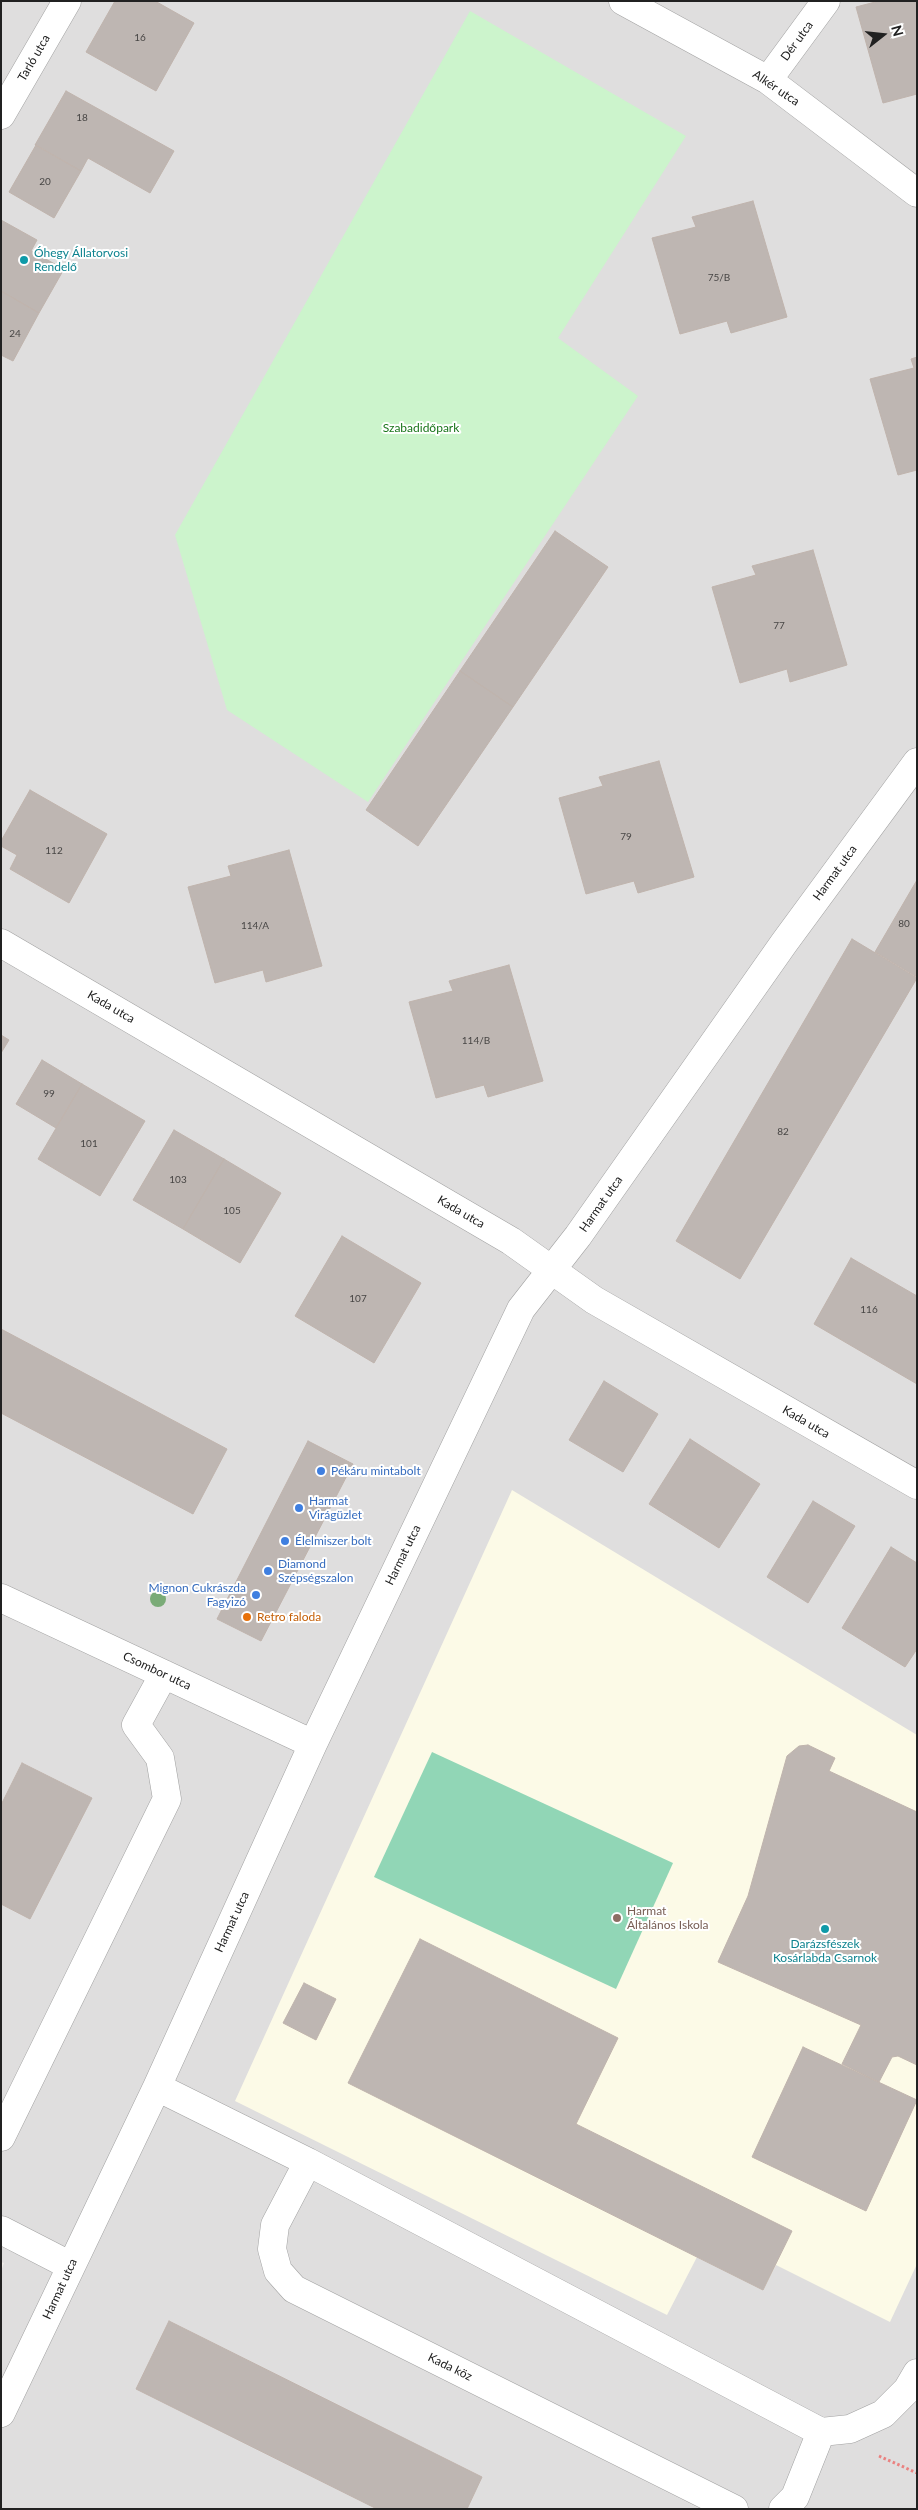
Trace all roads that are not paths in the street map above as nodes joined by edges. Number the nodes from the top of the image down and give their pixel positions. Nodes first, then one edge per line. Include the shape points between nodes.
1 (67, 1) edge
2 (623, 1) edge
3 (826, 1) edge
4 (768, 80) junction
5 (1, 115) edge
6 (917, 193) edge
7 (917, 762) edge
8 (1, 943) edge
9 (552, 1268) junction
10 (917, 1485) edge
11 (1, 1598) edge
12 (164, 1674) junction
13 (313, 1744) junction
14 (157, 2087) junction
15 (1, 2137) edge
16 (308, 2162) junction
17 (1, 2230) edge
18 (71, 2266) junction
19 (917, 2373) edge
20 (1, 2413) edge
21 (821, 2432) junction
22 (734, 2509) edge
23 (783, 2509) edge

1 - 5 street, Tarló utca
2 - 4 street, Alkér utca
3 - 4 street, Dér utca
4 - 6 street, Alkér utca
7 - 9 street, Harmat utca
8 - 9 street, Kada utca
9 - 10 street, Kada utca via 594,1300
9 - 13 street, Harmat utca via 521,1310
11 - 12 street, Csombor utca
12 - 13 street, Csombor utca
12 - 15 street via 136,1725 160,1758 167,1799
13 - 14 street, Harmat utca
14 - 16 street
14 - 18 street, Harmat utca
16 - 21 street
16 - 22 street, Kada köz via 275,2225 272,2249 278,2271 294,2289
17 - 18 street
18 - 20 street, Harmat utca
19 - 21 street via 907,2390 883,2414 850,2429
21 - 23 street via 795,2496

